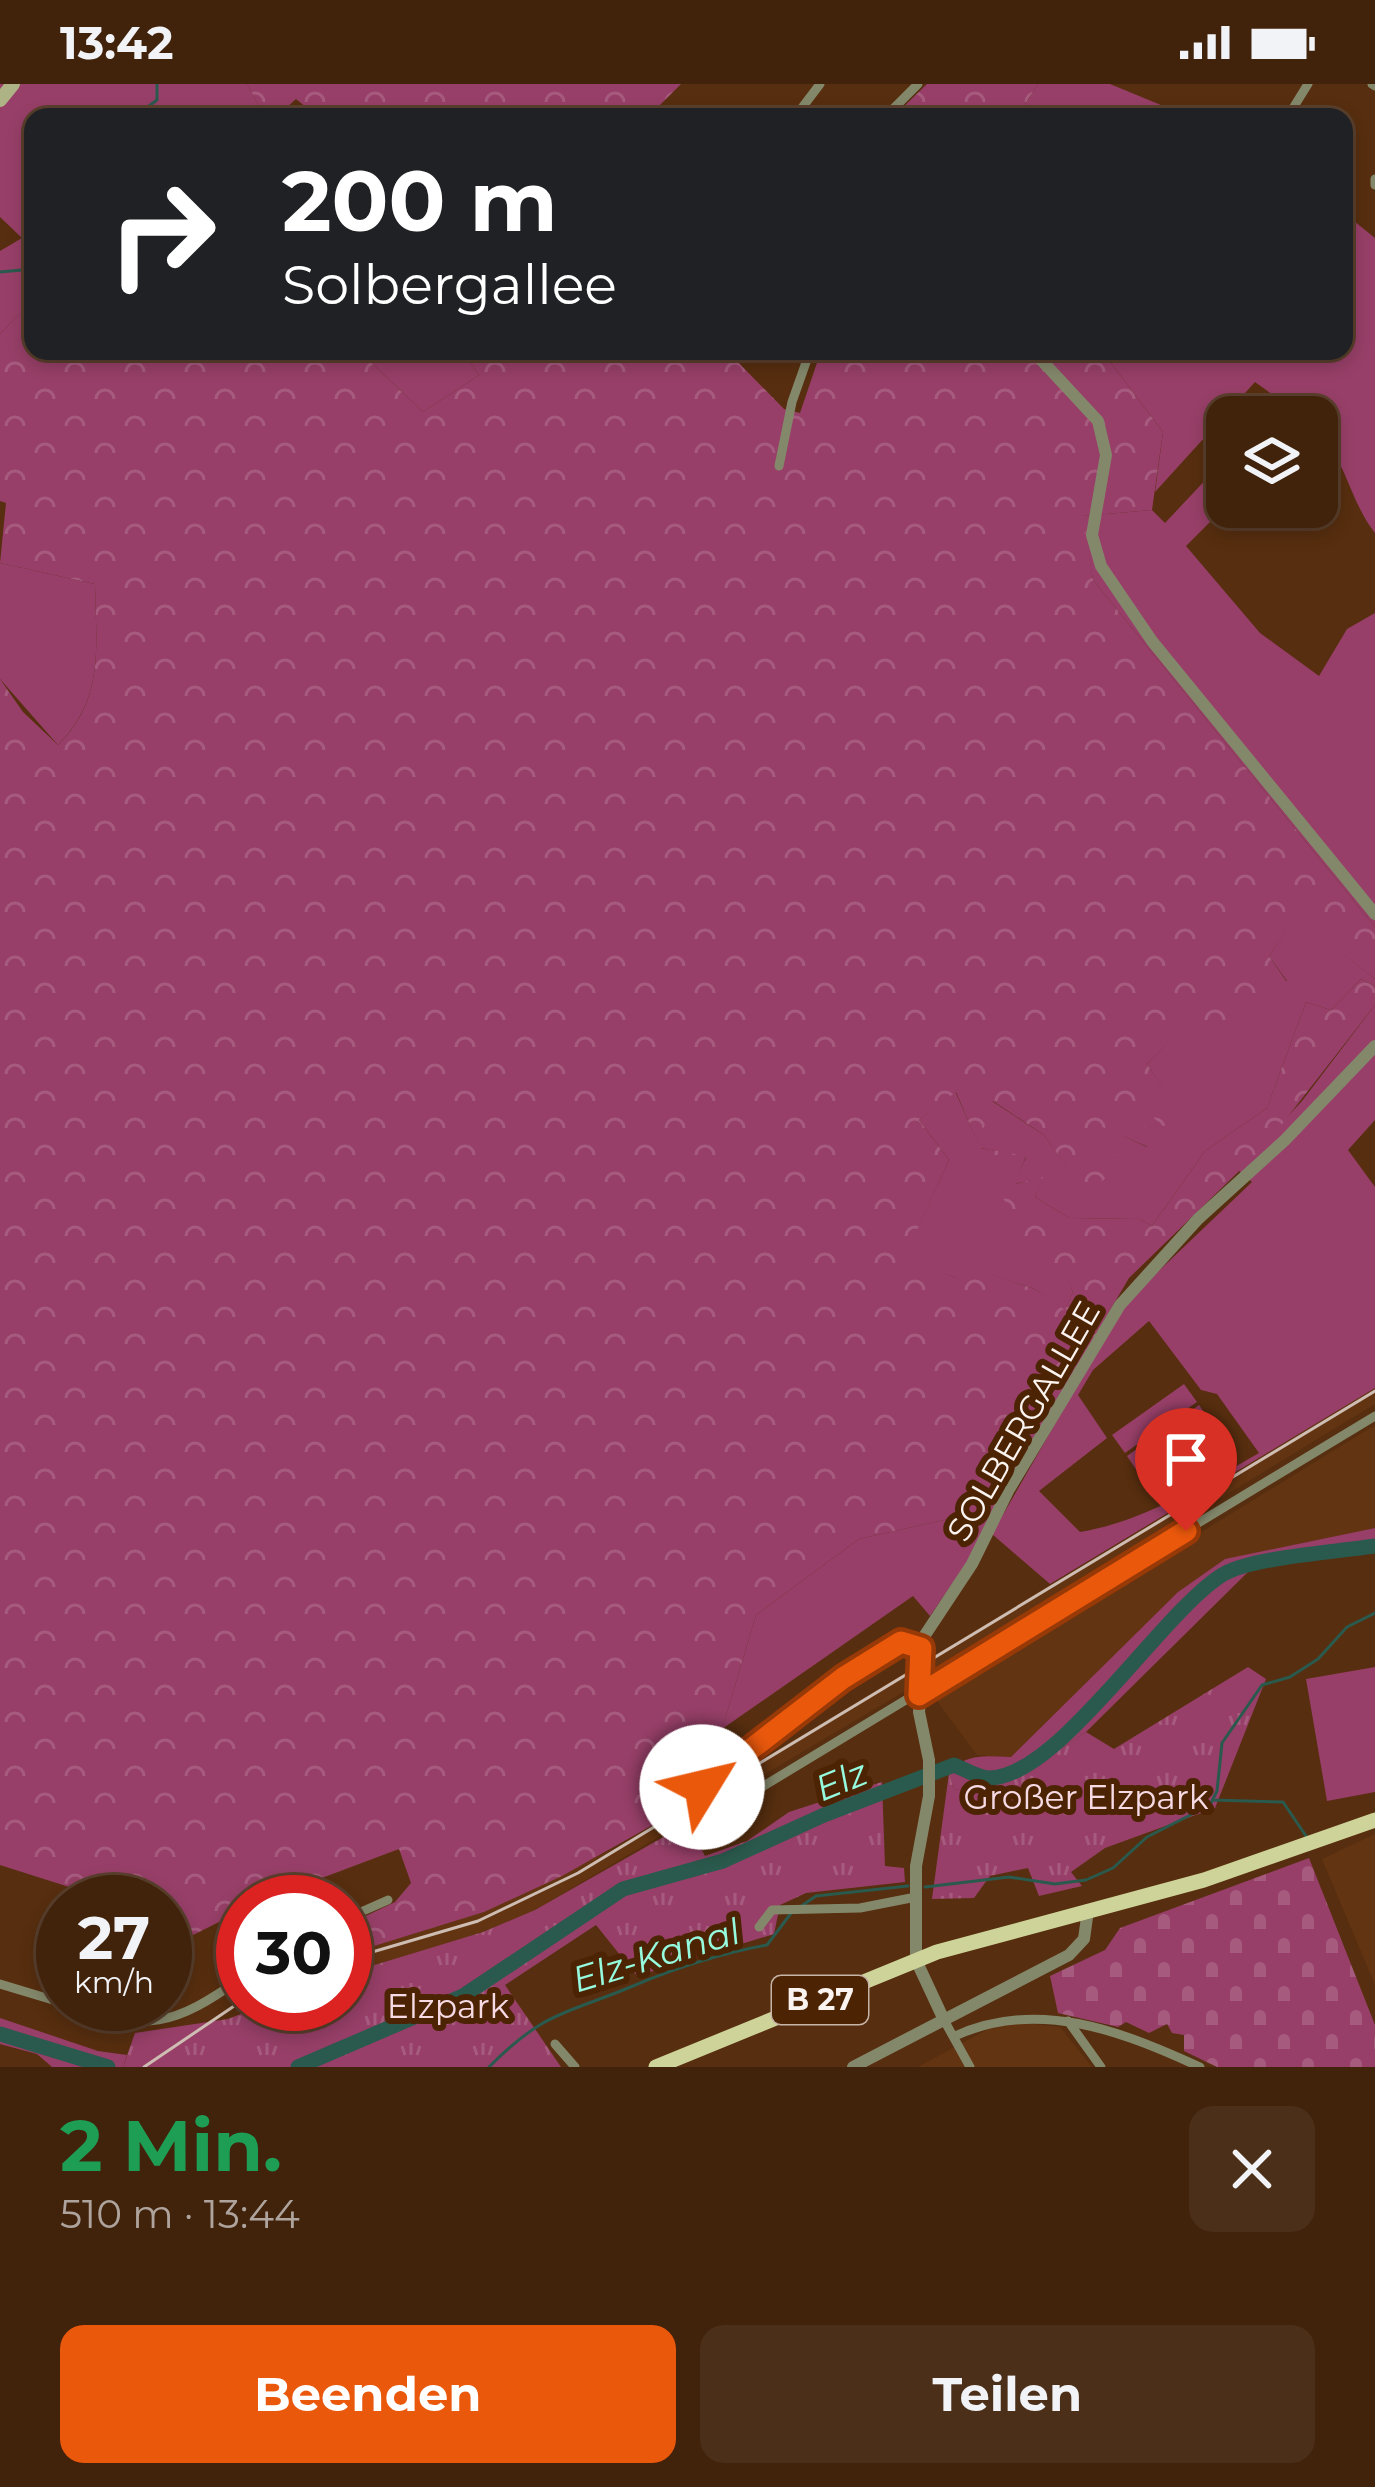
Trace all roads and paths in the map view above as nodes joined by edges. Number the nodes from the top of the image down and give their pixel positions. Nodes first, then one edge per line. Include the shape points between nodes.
1 (13, 84) edge
2 (820, 84) edge
3 (0, 100) edge
4 (802, 108) edge
5 (807, 360) edge
6 (1041, 360) edge
7 (778, 466) dead end
8 (1375, 914) edge
9 (1375, 1046) edge
10 (1375, 1416) edge
11 (921, 1648) junction
12 (919, 1695) junction
13 (702, 1787) dead end
14 (719, 1813) dead end
15 (1375, 1820) edge
16 (916, 1897) junction
17 (388, 1900) dead end
18 (372, 1907) edge
19 (1088, 1910) junction
20 (759, 1927) dead end
21 (916, 1960) junction
22 (0, 1984) edge
23 (36, 1995) edge
24 (944, 2020) junction
25 (1068, 2021) junction
26 (955, 2036) junction
27 (555, 2044) dead end
28 (574, 2067) edge
29 (656, 2067) edge
30 (854, 2067) edge
31 (970, 2067) edge
32 (1101, 2067) edge
33 (1200, 2067) edge

1 - 3 main road
2 - 4 street
5 - 7 street
6 - 8 street via 1098,421 1106,454 1093,535 1101,566 1151,641
9 - 11 street, SOLBERGALLEE via 1120,1305
10 - 12 street
11 - 12 street, SOLBERGALLEE
11 - 13 street via 901,1642 843,1678
12 - 14 street
12 - 16 street, SOLBERGALLEE via 929,1796
15 - 19 main road, B 27 via 1233,1871
16 - 20 street via 772,1910
16 - 21 street, SOLBERGALLEE
17 - 18 street
19 - 21 main road, B 27
19 - 24 street via 1084,1939 1069,1955
21 - 24 street
21 - 29 main road, B 27
22 - 23 street
24 - 26 street
24 - 30 street
25 - 26 street via 1009,2017
25 - 32 street
25 - 33 street
26 - 31 street
27 - 28 street

